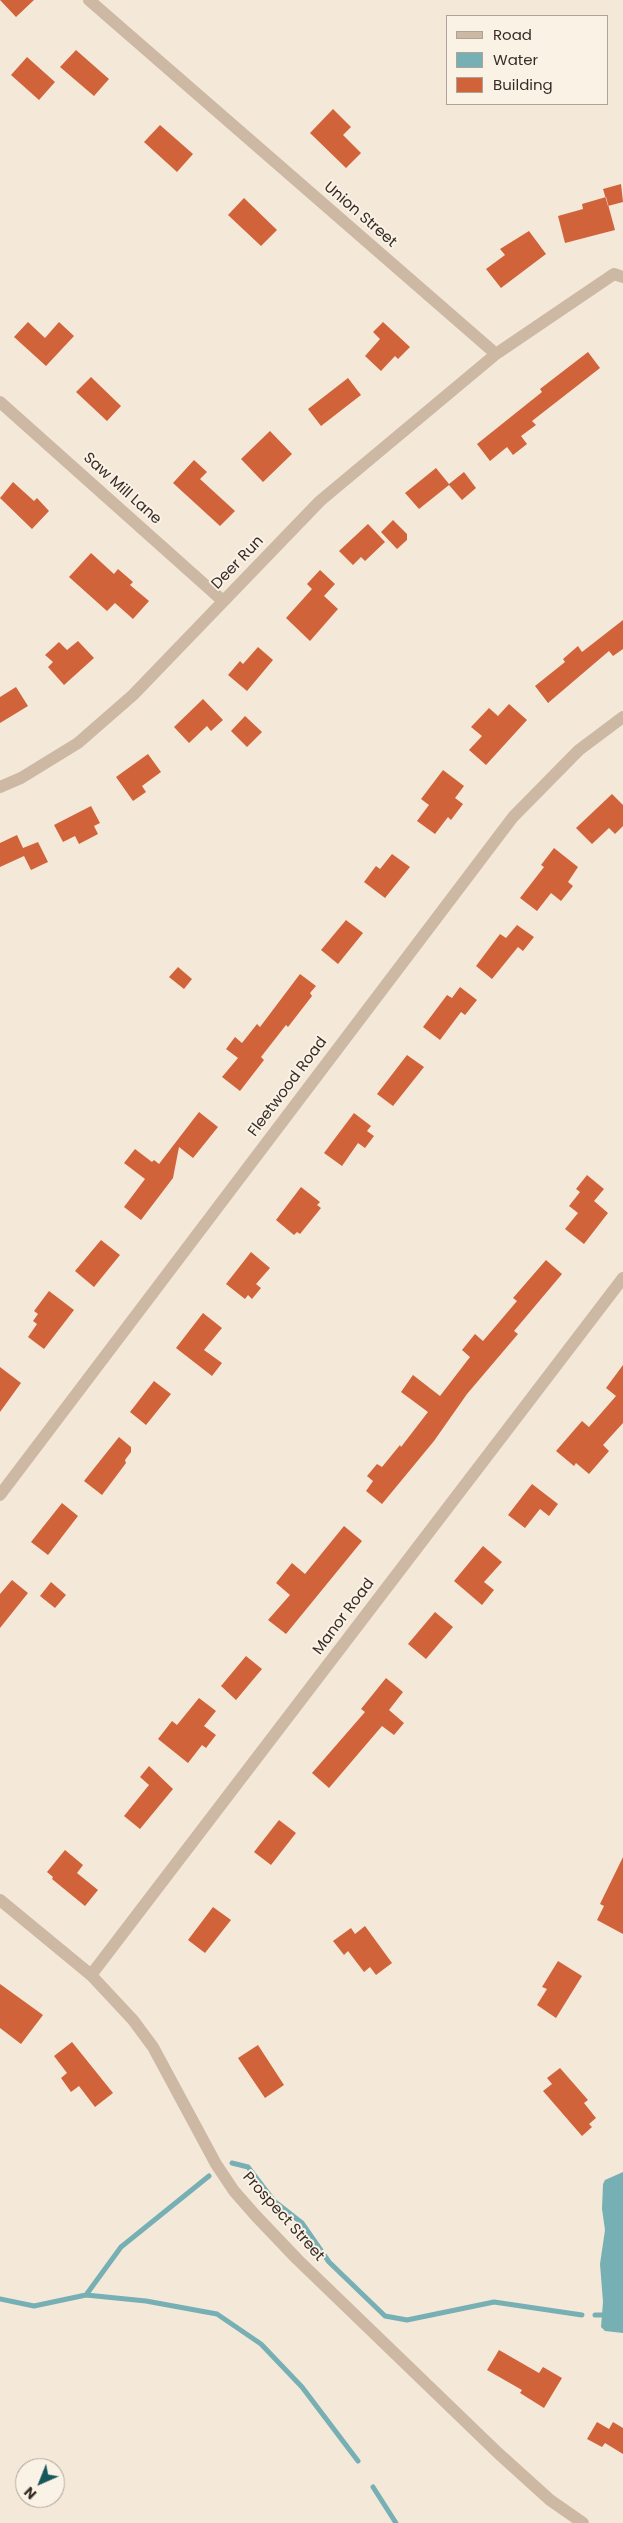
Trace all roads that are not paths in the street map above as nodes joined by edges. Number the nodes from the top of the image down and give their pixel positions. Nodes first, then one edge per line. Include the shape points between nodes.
1 (89, 0) edge
2 (623, 277) edge
3 (496, 354) junction
4 (0, 402) edge
5 (223, 601) junction
6 (623, 717) edge
7 (0, 787) edge
8 (623, 1278) edge
9 (0, 1495) edge
10 (0, 1900) edge
11 (91, 1975) junction
12 (583, 2523) edge

1 - 3 street, Union Street
2 - 3 street via 614,274
3 - 5 street, Deer Run via 320,501
4 - 5 street, Saw Mill Lane
5 - 7 street, Deer Run via 133,695 78,743
6 - 9 street, Fleetwood Road via 579,750 513,817
8 - 11 street, Manor Road
10 - 11 street, Prospect Street
11 - 12 street, Prospect Street via 116,2000 153,2047 216,2164 256,2216 498,2453 550,2500

